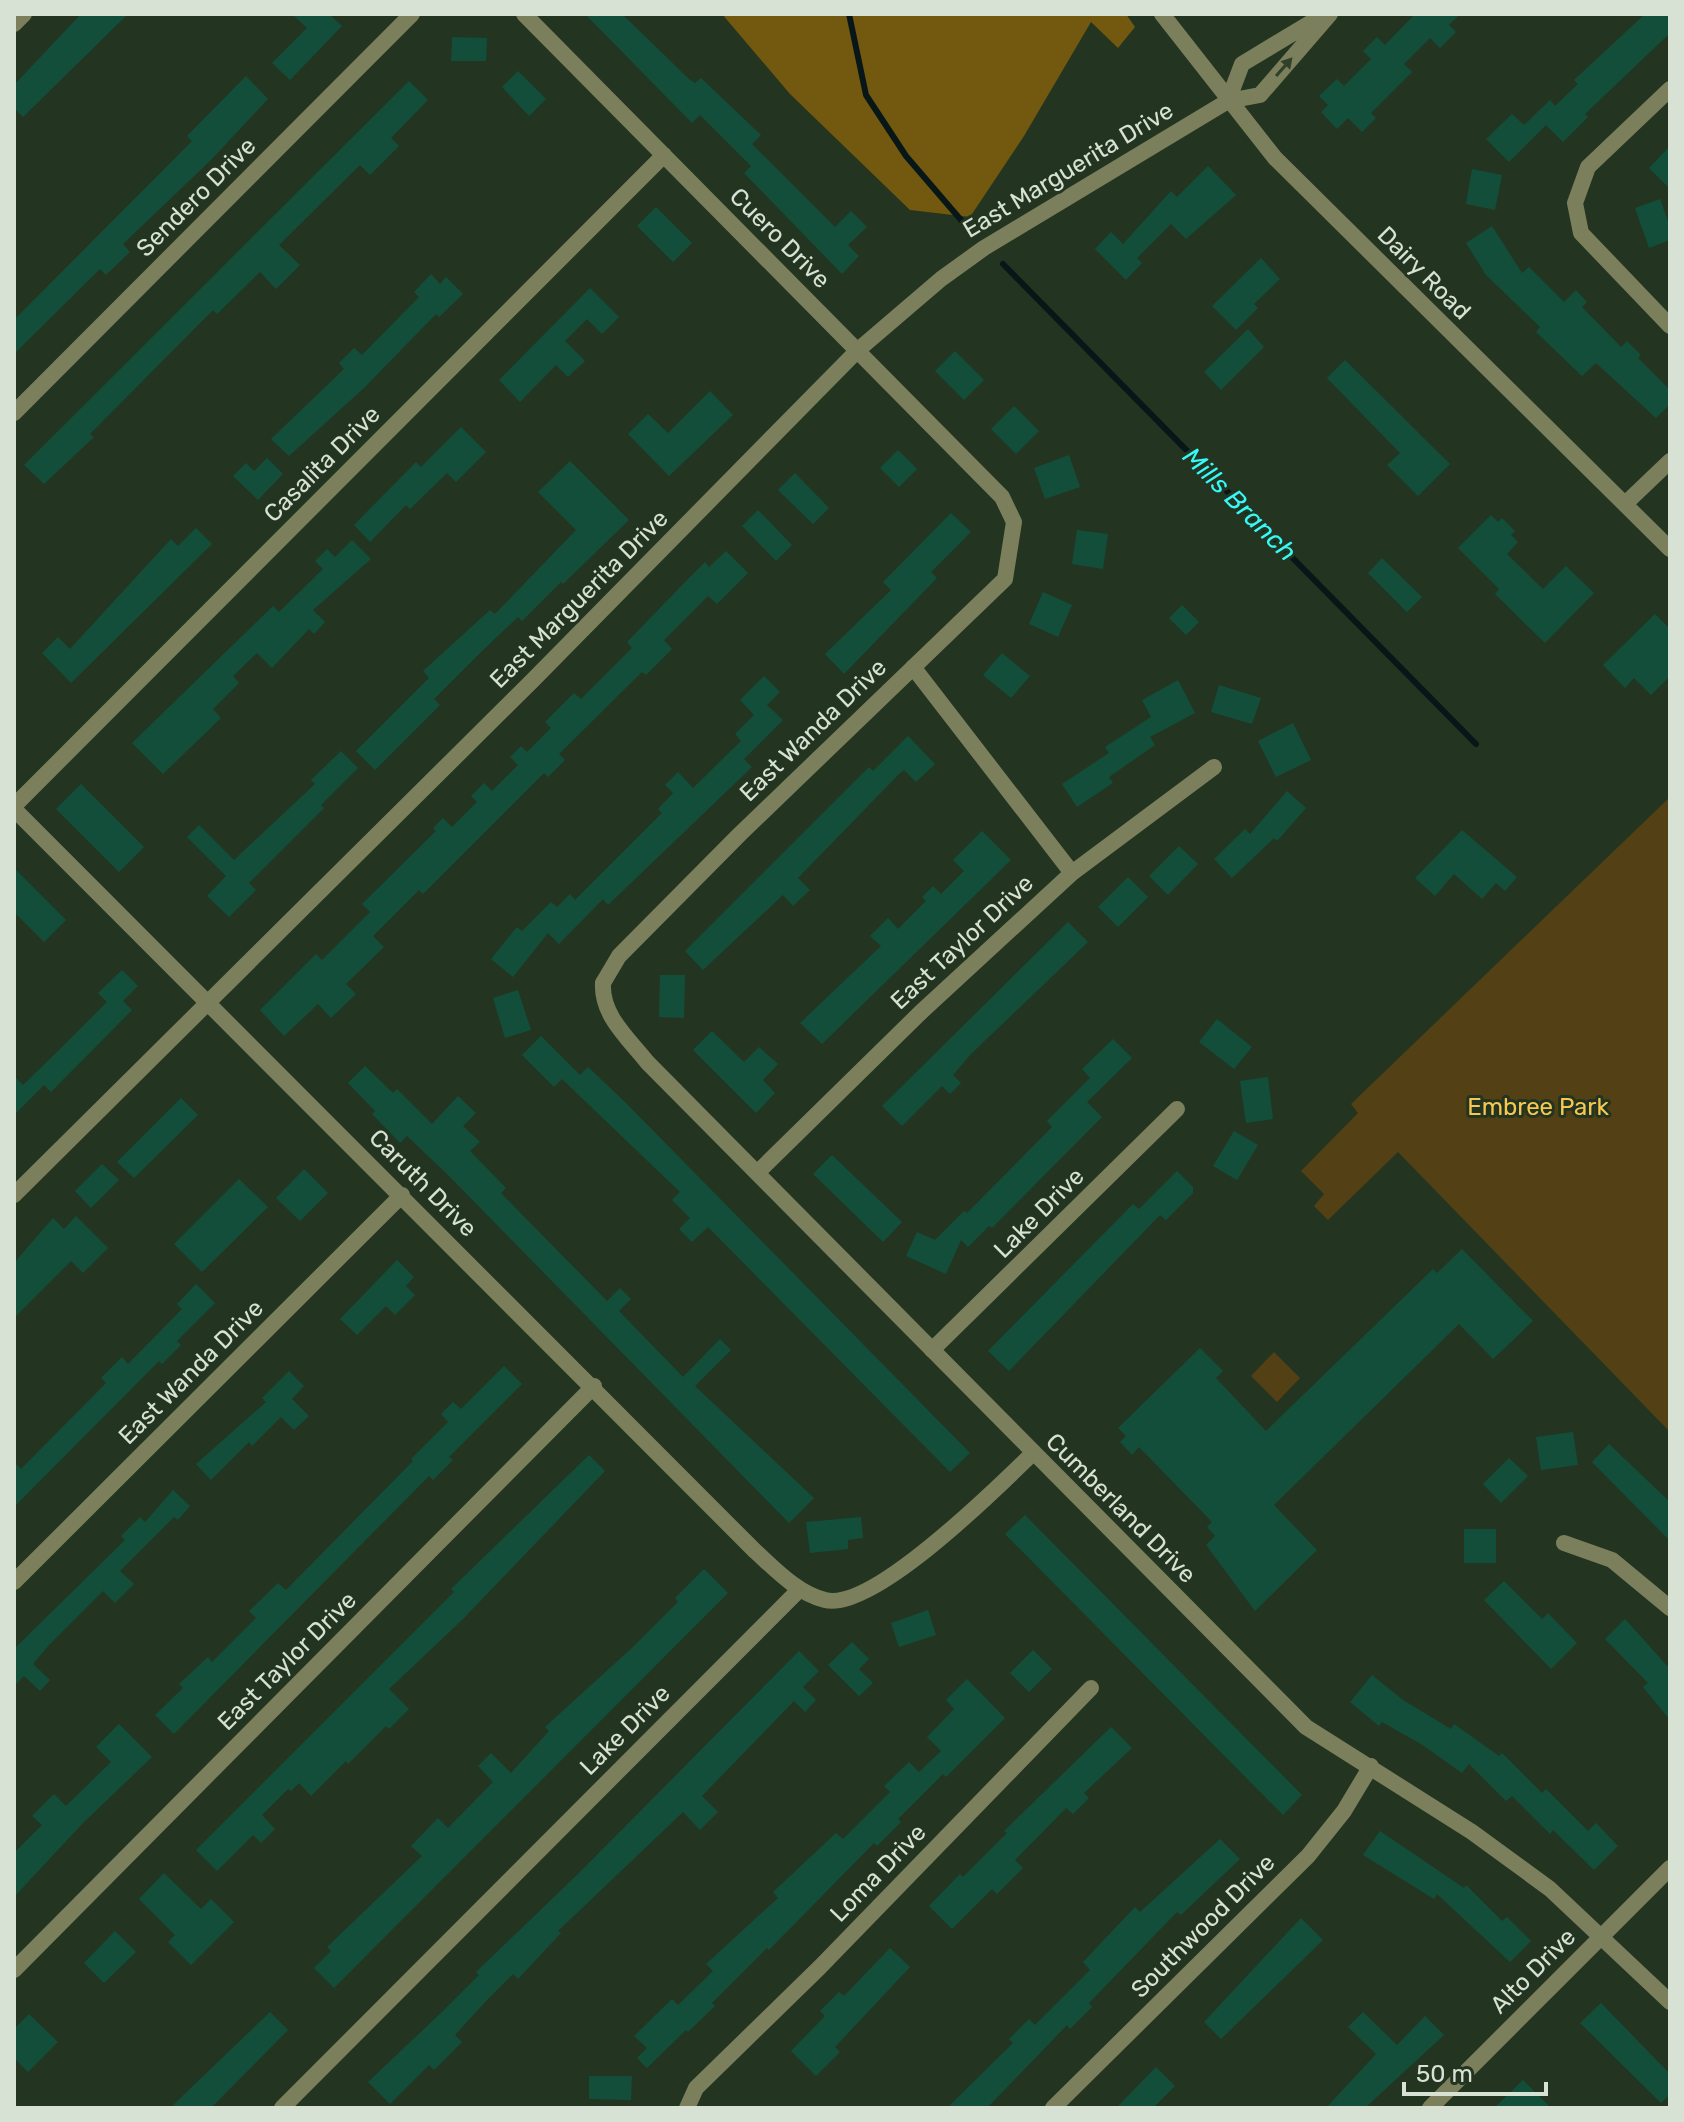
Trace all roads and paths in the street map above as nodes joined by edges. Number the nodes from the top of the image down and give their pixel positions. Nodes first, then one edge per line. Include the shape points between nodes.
1 (24, 14) edge
2 (412, 14) edge
3 (524, 14) edge
4 (1162, 14) edge
5 (1328, 14) edge
6 (14, 24) edge
7 (1670, 89) edge
8 (1228, 101) junction
9 (664, 155) junction
10 (1670, 326) edge
11 (858, 350) junction
12 (14, 413) edge
13 (1670, 461) edge
14 (1002, 497) joint
15 (1625, 504) junction
16 (1670, 549) edge
17 (913, 667) junction
18 (1214, 767) dead end
19 (14, 807) edge
20 (1072, 873) junction
21 (603, 983) joint
22 (207, 1001) junction
23 (1177, 1109) dead end
24 (759, 1171) junction
25 (14, 1195) edge
26 (402, 1195) junction
27 (932, 1350) junction
28 (594, 1386) junction
29 (1033, 1453) junction
30 (1564, 1543) dead end
31 (14, 1582) edge
32 (799, 1590) junction
33 (1670, 1608) edge
34 (1091, 1688) dead end
35 (1371, 1766) junction
36 (1670, 1868) edge
37 (1602, 1935) junction
38 (14, 1970) edge
39 (1670, 2002) edge
40 (282, 2108) edge
41 (687, 2108) edge
42 (1053, 2108) edge
43 (1430, 2108) edge

1 - 6 street
2 - 12 street, Sendero Drive
3 - 9 street, Cuero Drive
4 - 8 street, Dairy Road
8 -> 5 street, East Marguerita Drive via 1260,95
5 - 8 street via 1242,64
7 - 10 street via 1588,167 1575,203 1581,233
8 - 11 street, East Marguerita Drive via 984,248
8 - 15 street, Dairy Road via 1275,158
9 - 11 street, Cuero Drive
9 - 19 street, Casalita Drive
11 - 14 street, Cuero Drive
11 - 22 street, East Marguerita Drive
13 - 15 street
14 - 17 street, East Wanda Drive via 1014,522 1005,579
15 - 16 street, Dairy Road
17 - 20 street
17 - 21 street, East Wanda Drive via 619,956
18 - 20 street, East Taylor Drive
19 - 22 street, Caruth Drive
20 - 24 street, East Taylor Drive
21 - 24 street, Cumberland Drive via 608,1013 647,1062
22 - 25 street, East Marguerita Drive
22 - 26 street, Caruth Drive
23 - 27 street, Lake Drive
24 - 27 street, Cumberland Drive
26 - 28 street, Caruth Drive
26 - 31 street, East Wanda Drive
27 - 29 street, Cumberland Drive
28 - 32 street, Caruth Drive
28 - 38 street, East Taylor Drive
29 - 32 street via 956,1528 900,1569 852,1595 828,1601
29 - 35 street, Cumberland Drive via 1306,1727
30 - 33 street via 1612,1560
32 - 40 street, Lake Drive
34 - 41 street, Loma Drive via 696,2088
35 - 37 street, Cumberland Drive via 1550,1889
35 - 42 street, Southwood Drive via 1308,1856
36 - 37 street, Alto Drive
37 - 39 street, Cumberland Drive
37 - 43 street, Alto Drive

